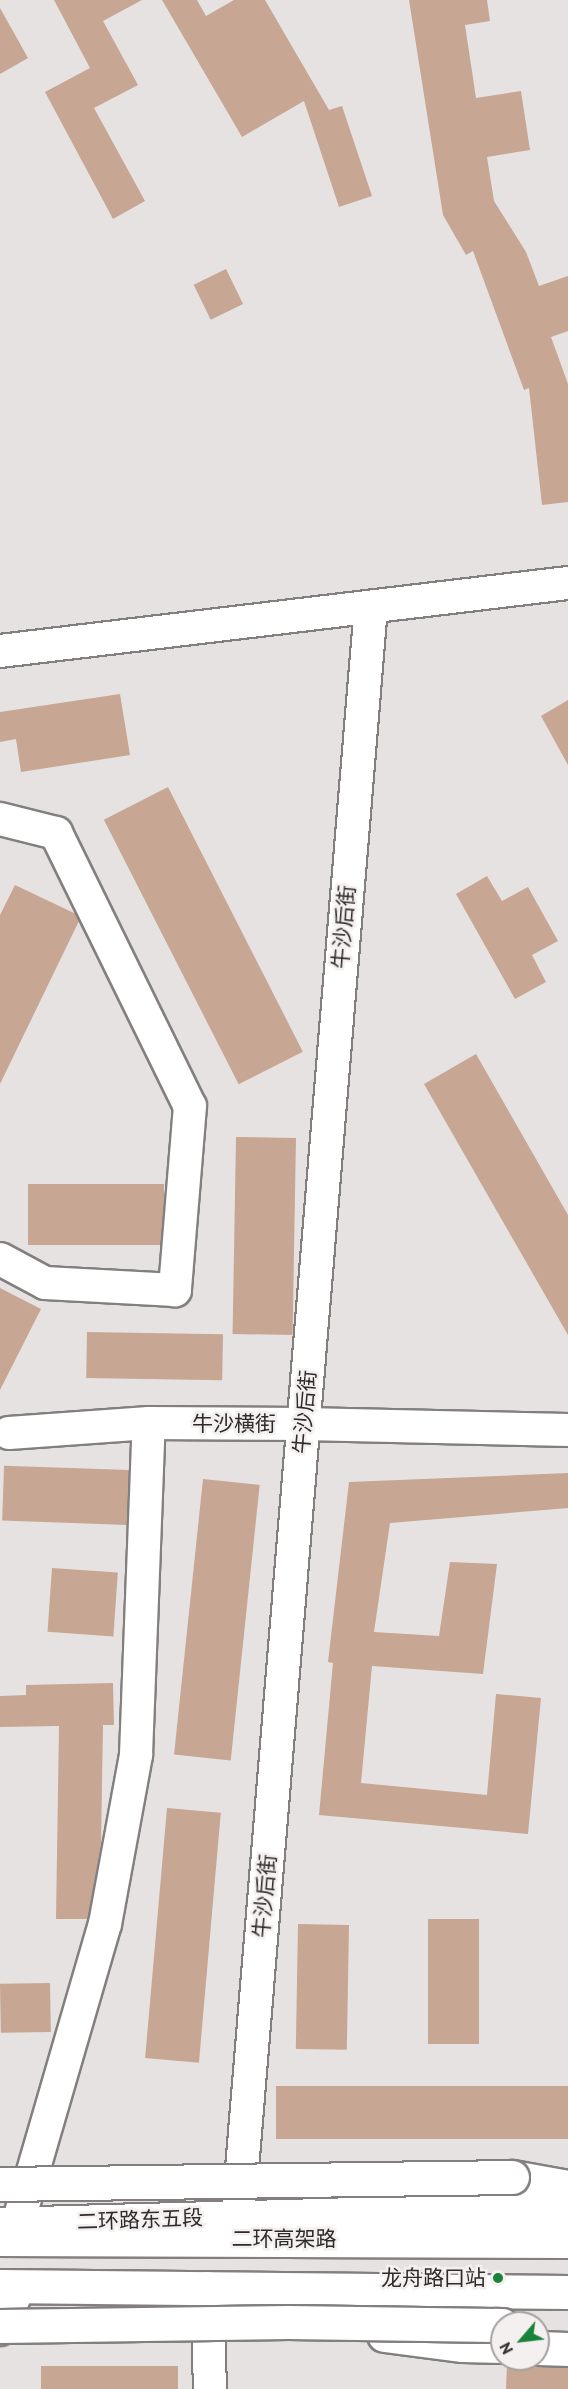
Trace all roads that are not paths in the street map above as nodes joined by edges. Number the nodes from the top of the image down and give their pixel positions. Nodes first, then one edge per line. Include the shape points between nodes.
1 (568, 583) edge
2 (370, 607) junction
3 (0, 651) edge
4 (0, 819) edge
5 (0, 1259) edge
6 (149, 1423) junction
7 (304, 1424) junction
8 (568, 1430) edge
9 (9, 1433) dead end
10 (0, 2184) edge
11 (568, 2187) edge
12 (568, 2208) edge
13 (238, 2217) junction
14 (6, 2229) edge
15 (568, 2241) edge
16 (10, 2287) edge
17 (207, 2288) junction
18 (568, 2292) edge
19 (288, 2322) junction
20 (490, 2325) edge
21 (550, 2326) edge
22 (568, 2326) edge
23 (0, 2327) edge
24 (490, 2346) edge
25 (550, 2348) edge
26 (568, 2349) edge
27 (210, 2389) edge

1 - 2 street
2 - 3 street
2 - 7 street, 牛沙后街
4 - 5 street via 56,833 190,1106 175,1290 45,1283
6 - 7 street, 牛沙横街
6 - 9 street, 牛沙横街
6 - 14 street via 136,1755 105,1924
7 - 8 street, 牛沙横街
7 - 13 street, 牛沙后街
10 - 11 main road, bridge via 512,2177
12 - 13 main road, 二环路东五段
13 - 14 main road, 二环路东五段
14 - 15 main road, 二环高架路
16 - 17 main road
16 - 23 street
17 - 18 main road
17 - 27 street
19 - 20 main road, bridge
19 - 23 main road, bridge
19 - 24 main road, bridge
21 - 22 main road
25 - 26 main road

